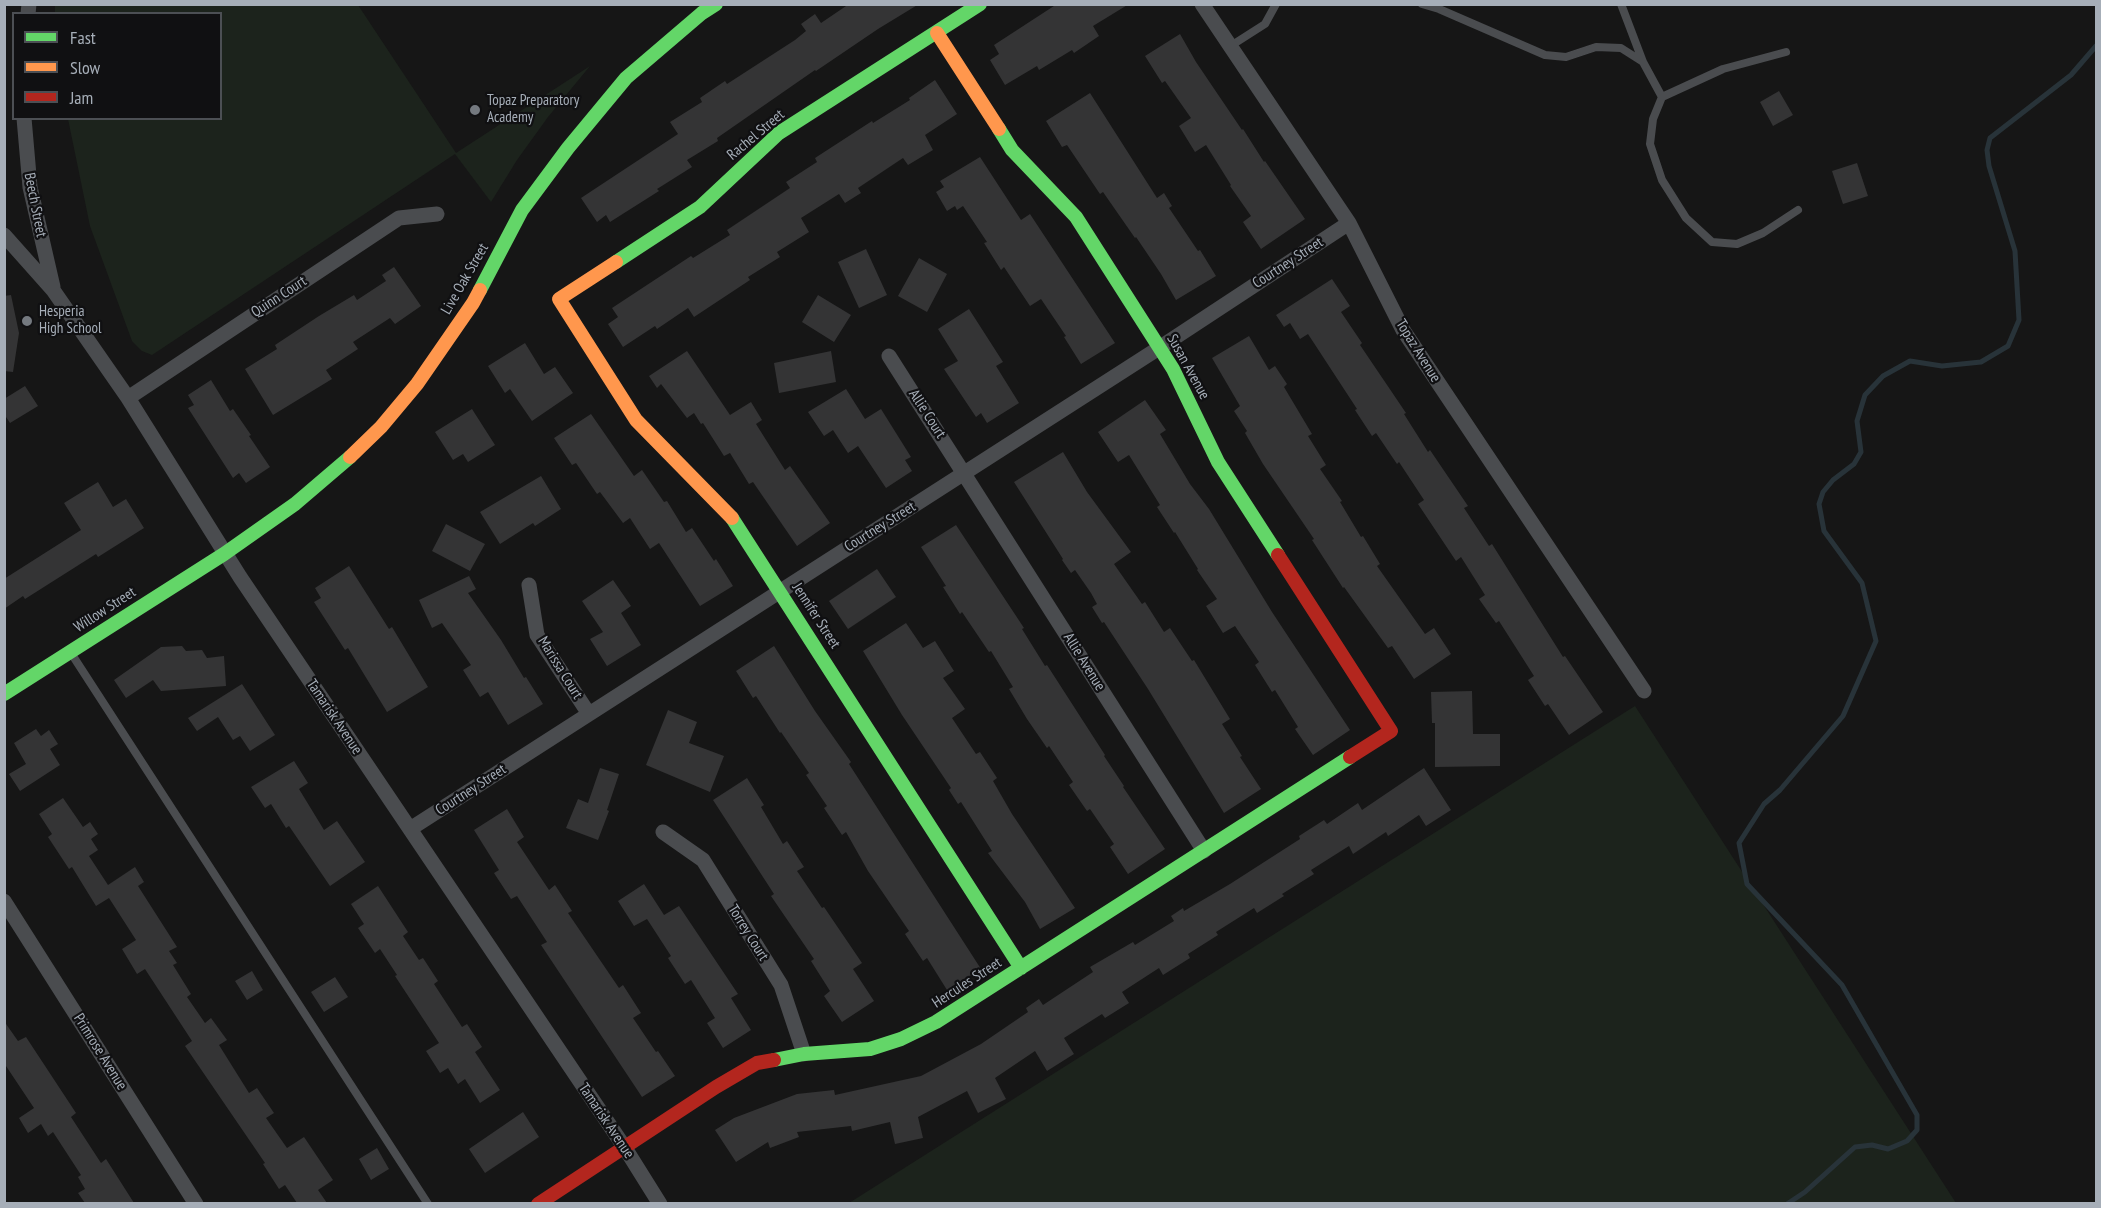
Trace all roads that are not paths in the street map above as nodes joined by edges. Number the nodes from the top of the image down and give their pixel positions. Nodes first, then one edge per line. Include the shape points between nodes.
1 (716, 4) edge
2 (980, 4) edge
3 (1202, 4) edge
4 (1276, 4) edge
5 (1422, 4) edge
6 (1621, 4) edge
7 (937, 33) junction
8 (1229, 47) junction
9 (1785, 52) dead end
10 (1643, 62) junction
11 (1662, 97) junction
12 (24, 120) edge
13 (1798, 210) dead end
14 (437, 214) dead end
15 (1349, 223) junction
16 (4, 235) edge
17 (53, 290) junction
18 (559, 299) joint
19 (1159, 348) junction
20 (889, 356) dead end
21 (128, 398) junction
22 (965, 473) junction
23 (224, 554) junction
24 (529, 585) dead end
25 (780, 590) junction
26 (70, 652) junction
27 (1644, 691) dead end
28 (4, 694) edge
29 (589, 714) junction
30 (1391, 732) joint
31 (410, 829) junction
32 (663, 832) dead end
33 (1204, 850) junction
34 (4, 901) edge
35 (1022, 968) junction
36 (804, 1054) junction
37 (625, 1148) junction
38 (196, 1203) edge
39 (428, 1203) edge
40 (538, 1203) edge
41 (660, 1203) edge

1 - 23 street, Live Oak Street via 626,78 568,148 522,210 473,303 417,384 381,427 331,475
2 - 7 street, Rachel Street
3 - 8 street, Topaz Avenue
4 - 8 lane via 1265,24
5 - 10 lane via 1545,55 1566,57 1596,47 1621,48
6 - 10 lane
7 - 18 street, Rachel Street via 779,133 700,207
7 - 19 street, Susan Avenue via 1012,150 1076,217
8 - 15 street, Topaz Avenue
9 - 11 lane via 1723,69
10 - 11 lane
11 - 13 lane via 1653,119 1650,144 1662,180 1686,218 1712,242 1737,244 1763,233
12 - 17 street, Beech Street via 30,187
14 - 21 street, Quinn Court via 399,218
15 - 19 street, Courtney Street
15 - 27 street, Topaz Avenue via 1403,330
16 - 17 street, Tamarisk Avenue
17 - 21 street, Tamarisk Avenue
18 - 25 street, Jennifer Street via 636,420 734,520
19 - 22 street, Courtney Street
19 - 30 street, Susan Avenue via 1218,462
20 - 22 street, Allie Court
21 - 23 street, Tamarisk Avenue
22 - 25 street, Courtney Street
22 - 33 street, Allie Avenue
23 - 26 street, Willow Street
23 - 31 street, Tamarisk Avenue
24 - 29 street, Marissa Court via 537,635
25 - 29 street, Courtney Street
25 - 35 street, Jennifer Street
26 - 28 street, Willow Street
26 - 39 lane
29 - 31 street, Courtney Street
30 - 33 street, Hercules Street
31 - 37 street, Tamarisk Avenue
32 - 36 street, Torrey Court via 703,860 781,985
33 - 35 street, Hercules Street
34 - 38 street, Primrose Avenue
35 - 36 street, Hercules Street via 936,1022 901,1039 870,1049
36 - 37 street, Hercules Street via 757,1063
37 - 40 street, Hercules Street
37 - 41 street, Tamarisk Avenue

